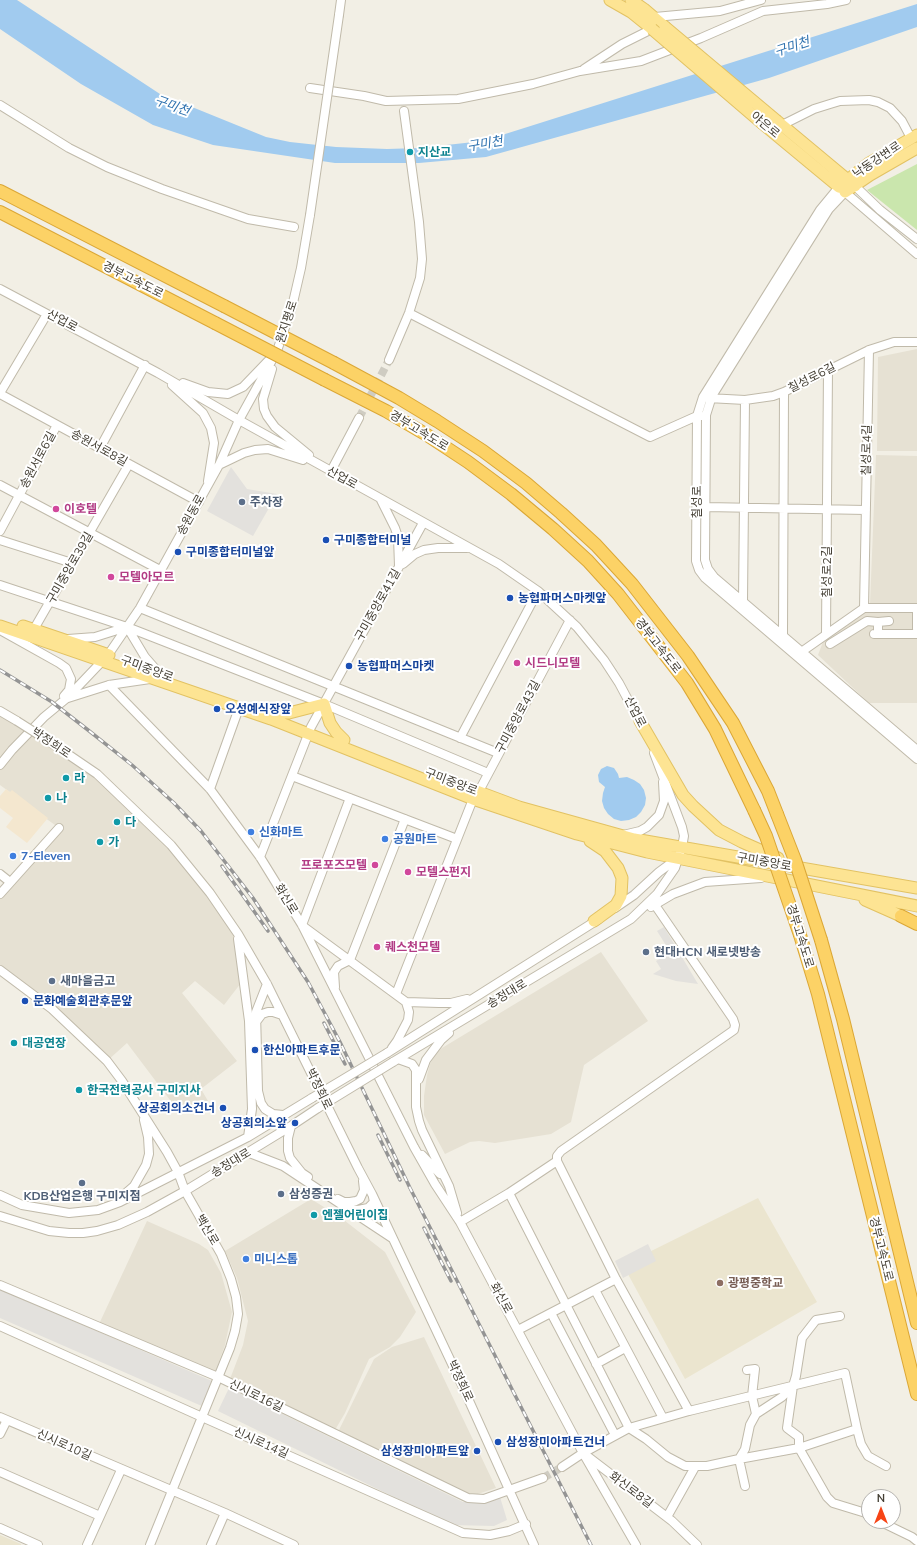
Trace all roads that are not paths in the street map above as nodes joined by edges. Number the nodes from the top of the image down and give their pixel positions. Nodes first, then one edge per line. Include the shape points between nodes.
1 (341, 0) edge
2 (610, 0) edge
3 (631, 0) edge
4 (846, 0) edge
5 (757, 1) edge
6 (754, 14) junction
7 (655, 17) junction
8 (652, 28) junction
9 (580, 71) junction
10 (310, 88) dead end
11 (0, 105) edge
12 (404, 114) dead end
13 (780, 123) junction
14 (914, 136) edge
15 (917, 148) edge
16 (846, 188) junction
17 (0, 191) edge
18 (0, 212) edge
19 (294, 227) dead end
20 (917, 239) edge
21 (917, 254) edge
22 (0, 289) edge
23 (409, 313) junction
24 (48, 314) junction
25 (917, 342) edge
26 (869, 350) junction
27 (277, 351) junction
28 (389, 360) tunnel mouth
29 (145, 365) junction
30 (828, 369) junction
31 (158, 372) junction
32 (784, 392) junction
33 (0, 394) edge
34 (707, 398) junction
35 (745, 400) junction
36 (706, 415) junction
37 (697, 416) junction
38 (359, 418) tunnel mouth
39 (239, 420) junction
40 (57, 425) junction
41 (100, 448) junction
42 (129, 464) junction
43 (219, 465) junction
44 (328, 469) junction
45 (0, 485) edge
46 (206, 488) junction
47 (19, 496) junction
48 (381, 500) junction
49 (199, 502) junction
50 (706, 507) junction
51 (744, 508) junction
52 (783, 509) junction
53 (827, 510) junction
54 (866, 510) junction
55 (423, 523) junction
56 (0, 531) edge
57 (90, 533) junction
58 (0, 540) edge
59 (470, 548) junction
60 (72, 563) junction
61 (399, 567) junction
62 (160, 570) junction
63 (0, 585) edge
64 (538, 591) junction
65 (50, 601) junction
66 (743, 601) junction
67 (140, 608) junction
68 (864, 608) junction
69 (917, 608) edge
70 (0, 618) edge
71 (570, 620) junction
72 (889, 621) dead end
73 (878, 622) junction
74 (0, 626) edge
75 (127, 627) junction
76 (917, 628) edge
77 (34, 629) junction
78 (0, 630) edge
79 (826, 634) junction
80 (917, 634) edge
81 (783, 635) junction
82 (63, 639) junction
83 (830, 644) dead end
84 (799, 654) junction
85 (105, 658) junction
86 (156, 676) junction
87 (109, 684) junction
88 (334, 686) junction
89 (68, 698) junction
90 (324, 704) junction
91 (239, 708) junction
92 (0, 711) edge
93 (270, 713) junction
94 (44, 717) junction
95 (640, 721) junction
96 (310, 731) junction
97 (460, 738) junction
98 (344, 740) junction
99 (917, 750) edge
100 (498, 753) junction
101 (917, 758) edge
102 (0, 765) edge
103 (488, 773) junction
104 (662, 774) junction
105 (292, 776) junction
106 (210, 789) junction
107 (475, 796) junction
108 (350, 798) junction
109 (404, 818) junction
110 (59, 828) dead end
111 (577, 834) junction
112 (622, 836) junction
113 (457, 839) junction
114 (680, 853) junction
115 (260, 857) junction
116 (805, 869) junction
117 (0, 874) edge
118 (777, 878) junction
119 (10, 882) junction
120 (915, 887) edge
121 (844, 891) junction
122 (0, 894) edge
123 (655, 905) junction
124 (917, 906) edge
125 (901, 916) junction
126 (631, 919) junction
127 (917, 919) edge
128 (594, 921) junction
129 (917, 924) edge
130 (302, 926) junction
131 (238, 934) junction
132 (350, 960) junction
133 (0, 970) edge
134 (267, 984) junction
135 (335, 989) junction
136 (396, 994) junction
137 (478, 994) junction
138 (406, 1002) junction
139 (282, 1015) junction
140 (253, 1021) junction
141 (459, 1022) junction
142 (387, 1053) junction
143 (395, 1060) junction
144 (416, 1086) junction
145 (143, 1113) junction
146 (283, 1115) junction
147 (291, 1126) junction
148 (248, 1137) junction
149 (428, 1142) junction
150 (414, 1147) junction
151 (247, 1152) junction
152 (558, 1161) junction
153 (432, 1166) junction
154 (358, 1168) junction
155 (178, 1172) junction
156 (435, 1184) junction
157 (449, 1186) junction
158 (185, 1191) junction
159 (508, 1193) junction
160 (372, 1194) junction
161 (0, 1196) edge
162 (113, 1205) junction
163 (345, 1205) junction
164 (0, 1216) edge
165 (460, 1222) junction
166 (393, 1239) junction
167 (616, 1279) junction
168 (0, 1285) edge
169 (594, 1290) junction
170 (566, 1305) junction
171 (551, 1313) junction
172 (840, 1316) dead end
173 (917, 1324) edge
174 (0, 1326) edge
175 (518, 1330) junction
176 (625, 1348) junction
177 (596, 1364) junction
178 (747, 1370) dead end
179 (218, 1377) junction
180 (792, 1386) junction
181 (917, 1394) edge
182 (752, 1396) junction
183 (689, 1411) junction
184 (756, 1414) junction
185 (202, 1417) junction
186 (3, 1418) edge
187 (663, 1418) junction
188 (629, 1428) junction
189 (858, 1429) junction
190 (0, 1434) edge
191 (615, 1434) junction
192 (799, 1448) junction
193 (583, 1453) junction
194 (739, 1459) junction
195 (886, 1466) dead end
196 (562, 1467) tunnel mouth
197 (695, 1467) junction
198 (121, 1470) junction
199 (0, 1472) edge
200 (543, 1478) tunnel mouth
201 (745, 1486) dead end
202 (510, 1489) junction
203 (172, 1491) junction
204 (861, 1512) edge
205 (225, 1514) junction
206 (100, 1516) junction
207 (667, 1517) junction
208 (526, 1524) junction
209 (0, 1528) edge
210 (897, 1529) edge
211 (917, 1541) edge
212 (26, 1543) edge
213 (38, 1545) edge
214 (87, 1545) edge
215 (150, 1545) edge
216 (211, 1545) edge
217 (294, 1545) edge
218 (534, 1545) edge
219 (636, 1545) edge
220 (697, 1545) edge

1 - 27 street, 원지평로, bridge via 301,268 292,307
2 - 8 main road, 야은로
3 - 7 main road, 야은로
4 - 6 street via 777,8
5 - 6 street
5 - 7 street via 720,11
6 - 9 street via 641,61
7 - 13 main road, 야은로, bridge
8 - 9 street
8 - 16 main road, 야은로, bridge via 763,124
9 - 10 street via 533,84 458,99 386,101
11 - 19 street via 70,148 107,167 248,219
12 - 23 street via 422,259 420,278
13 - 14 street via 840,101 869,100 890,108
13 - 16 main road, 야은로
14 - 16 main road, 낙동강변로 via 869,163
15 - 16 main road, 낙동강변로
16 - 20 street, 야은로
16 - 21 street, 야은로
16 - 34 street, 칠성로 via 820,210
17 - 173 highway, 경부고속도로, bridge via 334,363 437,421 526,483 596,545 632,584 688,656 733,724 768,791 795,860 845,1027
18 - 181 highway, 경부고속도로, bridge via 427,434 511,494 553,529 588,561 618,594 687,684 715,729 766,836 818,994
22 - 24 street, 산업로
23 - 28 street
23 - 37 street via 650,437
24 - 29 street, 산업로
24 - 33 street
25 - 26 street, 칠성로6길 via 894,342
26 - 30 street, 칠성로6길
26 - 54 street, 칠성로4길
27 - 31 street via 243,387 228,394 208,392
27 - 39 street, 원지평로
27 - 44 street via 263,399 267,416 275,427
29 - 31 street, 산업로
29 - 41 street
30 - 32 street, 칠성로6길
30 - 53 street
31 - 39 street, 산업로
31 - 46 street via 203,413 208,421 214,443
32 - 35 street, 칠성로6길
32 - 52 street
33 - 40 street, 송원서로8길
34 - 35 street, 칠성로6길
34 - 36 street, 칠성로
34 - 37 street, 칠성로
35 - 51 street
36 - 37 street
36 - 50 street, 칠성로
37 - 84 street, 칠성로 via 696,561 699,570 705,578
38 - 44 street
39 - 43 street, 송원동로
39 - 44 street, 산업로
40 - 41 street, 송원서로8길
40 - 47 street, 송원서로6길
41 - 42 street, 송원서로8길
42 - 49 street, 송원서로8길
42 - 57 street, 구미중앙로39길
43 - 44 street via 244,453 268,449
43 - 46 street, 송원동로
44 - 48 street, 산업로
45 - 47 street, 송원서로6길
46 - 49 street, 송원동로
47 - 56 street, 송원서로6길
47 - 57 street, 송원서로6길
48 - 55 street, 산업로
48 - 61 street via 398,537
49 - 62 street, 송원동로
50 - 51 street
50 - 66 street, 칠성로 via 705,560 708,569 714,578
51 - 52 street
51 - 66 street
52 - 53 street
52 - 81 street
53 - 54 street
53 - 79 street, 칠성로2길
54 - 68 street
55 - 59 street, 산업로
55 - 61 street, 구미중앙로41길
57 - 60 street, 구미중앙로39길
57 - 62 street, 송원서로6길
58 - 60 street
59 - 61 street via 424,550
59 - 64 street, 산업로
60 - 65 street, 구미중앙로39길
61 - 88 street, 구미중앙로41길
62 - 67 street, 송원동로
63 - 65 street
64 - 71 street, 산업로
64 - 97 street
65 - 75 street
65 - 77 street, 구미중앙로39길
66 - 81 street, 칠성로
67 - 75 street, 송원동로
67 - 88 street
68 - 69 street
68 - 79 street
69 - 76 street
70 - 77 main road, 구미중앙로
71 - 95 street, 산업로 via 604,660
71 - 100 street, 구미중앙로43길
72 - 73 street
73 - 80 street via 876,634
73 - 83 street via 867,621
74 - 85 main road, 구미중앙로
75 - 82 street via 95,637
75 - 85 street, 송원동로
75 - 86 street
75 - 90 street
77 - 82 main road, 구미중앙로
78 - 94 street via 66,668 71,679 68,690
79 - 84 street
81 - 84 street, 칠성로
82 - 85 main road, 구미중앙로
84 - 99 street, 칠성로
84 - 101 street, 칠성로
85 - 86 main road, 구미중앙로
85 - 89 street, 송원동로
86 - 87 street
86 - 91 main road, 구미중앙로
86 - 93 main road, 구미중앙로
87 - 89 street
87 - 106 street, 화신로
88 - 90 street, 구미중앙로41길
88 - 97 street
89 - 94 street, 송원동로
90 - 93 main road via 288,713
90 - 96 street, 구미중앙로41길
90 - 98 main road via 330,723
90 - 103 street
91 - 96 main road, 구미중앙로
91 - 106 street
92 - 131 street, 박정희로, bridge via 97,774 171,845 210,893
93 - 96 main road, 구미중앙로
94 - 102 street, 송원동로
95 - 104 street, 산업로
95 - 116 main road via 683,795 719,830
96 - 98 main road, 구미중앙로
96 - 105 street, 구미중앙로41길
96 - 107 main road, 구미중앙로
97 - 100 street
98 - 107 main road, 구미중앙로
100 - 103 street, 구미중앙로43길
103 - 107 street, 구미중앙로43길
104 - 112 street via 664,801 659,815 640,831
104 - 114 street, 산업로 via 682,827 684,836
105 - 108 street
105 - 115 street, 구미중앙로41길
106 - 115 street, 화신로
107 - 111 main road, 구미중앙로
107 - 112 main road, 구미중앙로
107 - 113 street, 구미중앙로43길
108 - 109 street
108 - 130 street
109 - 113 street
109 - 132 street
110 - 119 street
111 - 114 main road, 구미중앙로 via 621,846
111 - 128 main road via 604,851 618,868 622,878 621,896 616,905
112 - 114 main road, 구미중앙로
113 - 136 street, 구미중앙로43길
114 - 116 main road, 구미중앙로
114 - 118 main road, 구미중앙로
114 - 126 street, 송정대로 via 671,876 645,907
114 - 128 street, 송정대로 via 634,896
115 - 130 street, 화신로
116 - 120 main road, 구미중앙로
117 - 119 street
118 - 121 main road, 구미중앙로
118 - 123 street via 705,882 673,894
119 - 122 street
121 - 124 main road, 구미중앙로
121 - 125 main road
123 - 126 street
123 - 152 street via 733,1019 735,1028 732,1033 561,1151 557,1156
125 - 127 street
125 - 129 highway
126 - 141 street, 송정대로
128 - 137 street, 송정대로
130 - 132 street
130 - 135 street, 화신로
131 - 134 street, 박정희로
131 - 140 street
132 - 135 street via 338,966 334,972
132 - 136 street
133 - 145 street, 백산로 via 52,1009 97,1051 122,1081
134 - 139 street, 박정희로
134 - 140 street via 252,1008
135 - 150 street, 화신로
136 - 138 street
137 - 138 street via 451,1003
137 - 142 street, 송정대로
138 - 142 street via 408,1020
139 - 140 street via 268,1012
139 - 154 street, 박정희로
140 - 146 street via 261,1103 273,1114
140 - 148 street via 252,1109
141 - 143 street, 송정대로
141 - 144 street via 426,1060
142 - 146 street, 송정대로, bridge
143 - 144 street via 412,1064 416,1070
143 - 147 street, 송정대로, bridge
144 - 149 street via 417,1114
145 - 155 street, 백산로
145 - 162 street via 149,1154 146,1166 134,1186
146 - 148 street, 송정대로
147 - 151 street, 송정대로
147 - 163 street via 288,1138 290,1158 302,1173
148 - 155 street, 송정대로
149 - 153 street
149 - 157 street
150 - 153 street, 화신로
150 - 156 street, 화신로
151 - 158 street, 송정대로
151 - 163 street via 283,1166
152 - 159 street
152 - 167 street
153 - 156 street
153 - 157 street, 화신로
154 - 160 street, 박정희로
154 - 163 street via 364,1183 363,1194 356,1202
155 - 158 street, 백산로
155 - 162 street, 송정대로
156 - 165 street, 화신로
157 - 165 street
158 - 164 street, 송정대로 via 118,1225 83,1233 49,1231
158 - 179 street, 백산로 via 221,1254 236,1297 236,1330
159 - 165 street
159 - 170 street
160 - 163 street via 374,1202 368,1208 358,1210
160 - 166 street, 박정희로
161 - 162 street, 송정대로 via 22,1205 69,1213 98,1210
163 - 166 street
165 - 175 street, 화신로
166 - 202 street, 박정희로
167 - 169 street
167 - 183 street
168 - 179 street, 신시로16길
169 - 170 street
169 - 176 street
170 - 171 street
170 - 177 street
171 - 175 street
171 - 191 street
172 - 180 street via 816,1320 802,1338
174 - 185 street, 신시로14길
175 - 193 street, 화신로
176 - 177 street
176 - 187 street
177 - 188 street
178 - 182 street via 755,1369
179 - 185 street, 백산로
179 - 202 street, 신시로16길 via 468,1498 484,1499
180 - 182 street
180 - 184 street via 782,1397
180 - 189 street via 844,1374
180 - 192 street via 787,1428 799,1437
182 - 183 street
182 - 184 street
183 - 187 street
184 - 194 street via 750,1425 745,1449
185 - 203 street, 백산로
185 - 208 street, 신시로14길 via 463,1533 490,1535
186 - 190 street, 신시로10길
186 - 198 street, 신시로10길
187 - 188 street
188 - 191 street
188 - 197 street via 668,1457 685,1466
189 - 192 street
189 - 195 street via 861,1444 868,1456
191 - 193 street
192 - 194 street
192 - 204 street via 827,1497 833,1503
193 - 196 street
193 - 207 street, 화신로8길
193 - 219 street, 화신로
194 - 197 street
194 - 201 street
197 - 207 street
198 - 203 street, 신시로10길
198 - 206 street
199 - 206 street
200 - 202 street
202 - 208 street, 박정희로
203 - 205 street, 신시로10길
203 - 215 street, 백산로
205 - 216 street
205 - 217 street, 신시로10길
206 - 214 street
207 - 220 street, 화신로8길
208 - 218 street, 박정희로
209 - 212 street
210 - 211 street
212 - 213 street

